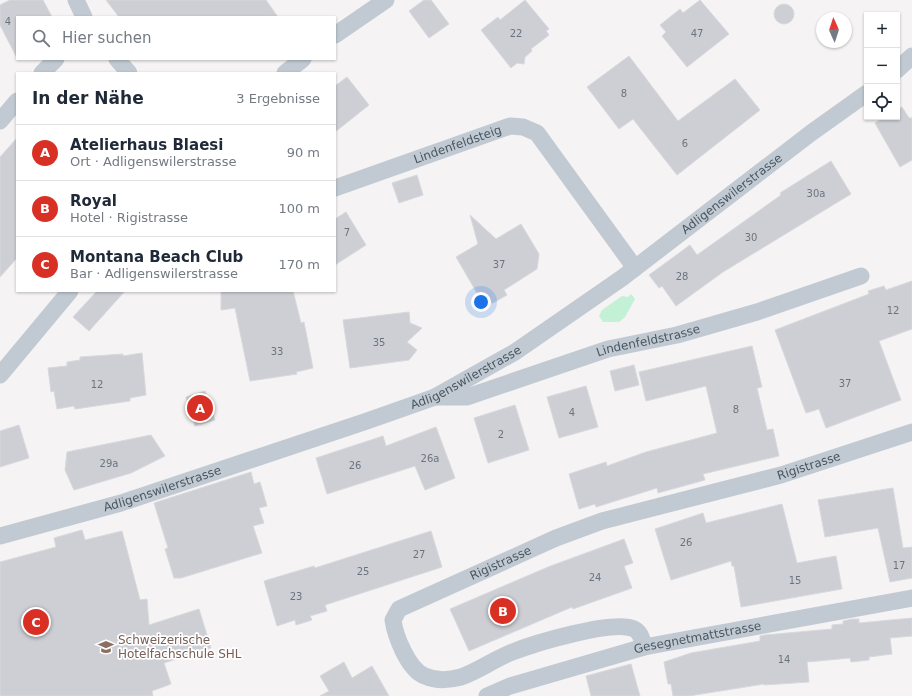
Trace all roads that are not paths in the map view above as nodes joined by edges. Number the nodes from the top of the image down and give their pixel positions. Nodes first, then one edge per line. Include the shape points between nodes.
1 (76, 0) edge
2 (386, 0) edge
3 (84, 16) edge
4 (336, 34) edge
5 (912, 56) edge
6 (55, 60) edge
7 (118, 60) edge
8 (302, 60) edge
9 (900, 67) edge
10 (43, 72) edge
11 (128, 72) edge
12 (286, 72) edge
13 (864, 95) edge
14 (16, 102) edge
15 (0, 121) edge
16 (336, 188) edge
17 (635, 268) junction
18 (861, 276) dead end
19 (69, 292) edge
20 (0, 375) edge
21 (435, 397) junction
22 (912, 432) edge
23 (0, 536) edge
24 (912, 598) edge
25 (644, 647) junction
26 (487, 696) edge

1 - 3 street
2 - 4 street
5 - 9 street
6 - 10 street
7 - 11 street
8 - 12 street
13 - 17 street, Adligenswilerstrasse
14 - 15 street
16 - 17 street, Lindenfeldsteig via 510,126 523,127 538,133
17 - 21 street, Adligenswilerstrasse via 515,352
18 - 21 street, Lindenfeldstrasse via 742,317 678,335 608,349 467,397
19 - 20 street
21 - 23 street, Adligenswilerstrasse via 121,504
22 - 25 street, Rigistrasse via 781,475 602,521 556,538 399,609 393,620 395,633 410,663 424,676 446,680 461,676 521,649 615,626 635,629 640,633
24 - 25 street, Gesegnetmattstrasse
25 - 26 street, Gesegnetmattstrasse via 510,686

